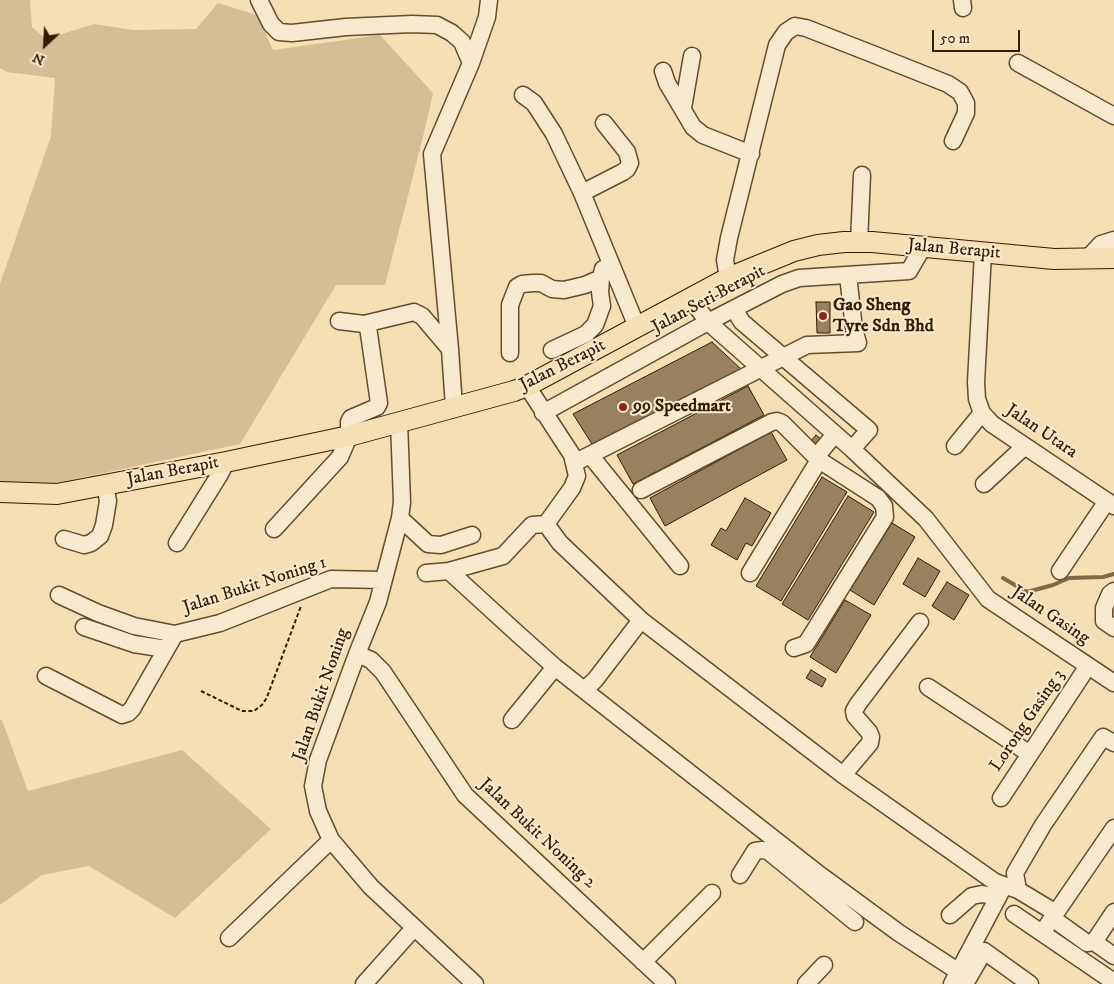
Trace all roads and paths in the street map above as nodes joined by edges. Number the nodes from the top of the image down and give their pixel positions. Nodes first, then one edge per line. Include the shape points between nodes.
1 (259, 0) edge
2 (489, 0) edge
3 (692, 56) dead end
4 (471, 63) junction
5 (1018, 63) dead end
6 (663, 71) dead end
7 (523, 95) dead end
8 (682, 108) junction
9 (1114, 116) edge
10 (604, 123) dead end
11 (953, 141) dead end
12 (751, 154) junction
13 (862, 175) dead end
14 (582, 193) junction
15 (1114, 240) edge
16 (859, 242) junction
17 (923, 247) junction
18 (983, 253) junction
19 (1114, 258) edge
20 (1087, 259) junction
21 (610, 263) junction
22 (848, 275) junction
23 (601, 278) junction
24 (728, 278) junction
25 (691, 299) junction
26 (734, 309) junction
27 (340, 321) dead end
28 (708, 322) junction
29 (364, 324) junction
30 (637, 327) junction
31 (450, 349) junction
32 (552, 350) dead end
33 (510, 353) dead end
34 (784, 357) junction
35 (760, 369) junction
36 (527, 386) junction
37 (454, 407) junction
38 (543, 413) junction
39 (982, 414) junction
40 (399, 422) junction
41 (821, 422) junction
42 (834, 434) junction
43 (349, 436) junction
44 (803, 443) junction
45 (955, 446) dead end
46 (1025, 446) junction
47 (852, 449) junction
48 (590, 455) junction
49 (818, 459) junction
50 (226, 462) junction
51 (574, 463) junction
52 (984, 484) dead end
53 (105, 485) junction
54 (641, 490) dead end
55 (0, 492) edge
56 (1111, 503) edge
57 (400, 518) junction
58 (546, 524) junction
59 (274, 529) dead end
60 (472, 535) dead end
61 (64, 539) dead end
62 (177, 542) dead end
63 (680, 566) dead end
64 (449, 571) junction
65 (1060, 571) dead end
66 (426, 573) dead end
67 (750, 573) dead end
68 (383, 580) junction
69 (305, 588) junction
70 (1114, 591) edge
71 (59, 595) dead end
72 (640, 620) junction
73 (920, 622) dead end
74 (84, 627) dead end
75 (1114, 628) edge
76 (175, 634) junction
77 (794, 648) dead end
78 (166, 649) junction
79 (357, 654) junction
80 (1088, 666) junction
81 (556, 667) junction
82 (46, 676) dead end
83 (1114, 683) edge
84 (928, 688) dead end
85 (584, 690) junction
86 (201, 691) dead end
87 (512, 720) dead end
88 (1114, 743) edge
89 (1030, 754) junction
90 (843, 775) junction
91 (1001, 798) dead end
92 (1114, 828) edge
93 (331, 840) junction
94 (804, 872) junction
95 (740, 875) dead end
96 (1007, 891) junction
97 (712, 893) dead end
98 (1114, 912) edge
99 (1014, 914) dead end
100 (950, 915) dead end
101 (1054, 915) junction
102 (855, 922) dead end
103 (414, 928) junction
104 (1042, 933) junction
105 (228, 938) dead end
106 (1094, 942) junction
107 (1114, 956) edge
108 (643, 962) junction
109 (824, 965) dead end
110 (959, 980) edge
111 (1114, 982) edge
112 (364, 984) edge
113 (475, 984) edge
114 (667, 984) edge
115 (806, 984) edge
116 (1030, 984) edge

1 - 4 street via 271,24 279,32 437,25 462,42
2 - 4 street via 487,17
3 - 8 street
4 - 31 street via 432,154
5 - 9 street
6 - 8 street
7 - 14 street via 534,103 554,134
8 - 12 street via 693,126 703,134
10 - 14 street via 627,152 630,163 623,172
11 - 12 street via 966,113 966,103 960,92 948,84 795,26 777,45
12 - 24 street via 724,260
13 - 16 street
14 - 21 street
15 - 20 street via 1101,244
16 - 17 main road, Jalan Berapit
16 - 24 main road, Jalan Berapit via 794,250
17 - 18 main road, Jalan Berapit
17 - 22 street, Jalan Seri Berapit via 909,271
18 - 20 main road, Jalan Berapit
18 - 39 street, Jalan Utara via 976,382
19 - 20 main road, Jalan Berapit
21 - 23 street via 603,268
21 - 30 street
22 - 26 street, Jalan Seri Berapit via 799,278
22 - 34 street via 858,342 807,345
23 - 32 street via 602,306 595,325 586,334
23 - 33 street via 564,290 552,289 541,283 516,287 510,305
24 - 25 main road, Jalan Berapit
25 - 28 street, Jalan Gasing
25 - 30 main road, Jalan Berapit
26 - 28 street, Jalan Seri Berapit
26 - 34 street via 742,322
27 - 29 street
28 - 35 street, Jalan Gasing
28 - 38 street, Jalan Seri Berapit
29 - 31 street via 414,312 422,316
29 - 43 street via 368,327 379,403 377,407 351,418
30 - 36 main road, Jalan Berapit
31 - 37 street
34 - 35 street
34 - 47 street via 869,430
35 - 41 street, Jalan Gasing
35 - 48 street
36 - 37 main road, Jalan Berapit
36 - 38 street
37 - 40 main road, Jalan Berapit
38 - 51 street via 572,455
39 - 45 street
39 - 46 street, Jalan Utara
40 - 43 main road, Jalan Berapit
40 - 57 street, Jalan Bukit Noning
41 - 42 street, Jalan Gasing
41 - 44 street
42 - 47 street, Jalan Gasing
42 - 49 street
43 - 50 main road, Jalan Berapit
43 - 59 street via 340,456
44 - 49 street
44 - 54 street via 782,423 772,422
46 - 52 street
46 - 56 street, Jalan Utara
47 - 80 street, Jalan Gasing via 926,519 988,599
48 - 51 street
48 - 63 street
49 - 67 street
49 - 77 street via 878,498 884,506 885,517 806,644
50 - 53 main road, Jalan Berapit
50 - 62 street
51 - 58 street via 577,476 572,488
53 - 55 main road, Jalan Berapit via 57,494
53 - 61 street via 108,501 100,536 84,545
56 - 65 street
57 - 60 street via 428,544 441,545
57 - 68 street, Jalan Bukit Noning
58 - 64 street via 532,525 503,556
58 - 72 street via 560,543
64 - 66 street
64 - 81 street
68 - 69 street, Jalan Bukit Noning 1 via 331,579
68 - 79 street, Jalan Bukit Noning via 378,602
69 - 76 street, Jalan Bukit Noning 1 via 220,623
69 - 86 path via 301,609 267,697 254,712 242,711
70 - 75 street via 1104,608 1104,621
71 - 76 street via 134,626
72 - 85 street via 596,680
72 - 90 street
73 - 90 street via 854,711 869,732 870,743
74 - 78 street via 134,644
76 - 78 street, Jalan Bukit Noning 1
78 - 82 street, Jalan Bukit Noning 1 via 128,714 122,715
79 - 93 street, Jalan Bukit Noning via 318,760 314,786 318,811
79 - 108 street, Jalan Bukit Noning 2 via 371,660 383,672 465,796
80 - 83 street, Jalan Gasing
80 - 89 street, Lorong Gasing 3
81 - 85 street
81 - 87 street
84 - 89 street
85 - 94 street
88 - 96 street via 1103,737 1043,825
89 - 91 street, Lorong Gasing 3
90 - 96 street
92 - 101 street
93 - 103 street, Jalan Bukit Noning via 371,888
93 - 105 street
94 - 95 street via 762,850 755,851
94 - 102 street
94 - 110 street via 899,933
96 - 100 street via 972,896
96 - 101 street
96 - 110 street
97 - 108 street
98 - 106 street
99 - 104 street
101 - 104 street
101 - 106 street via 1087,943
103 - 112 street
103 - 113 street, Jalan Bukit Noning
104 - 111 street
106 - 107 street
108 - 114 street, Jalan Bukit Noning 2
109 - 115 street
110 - 116 street via 984,950

